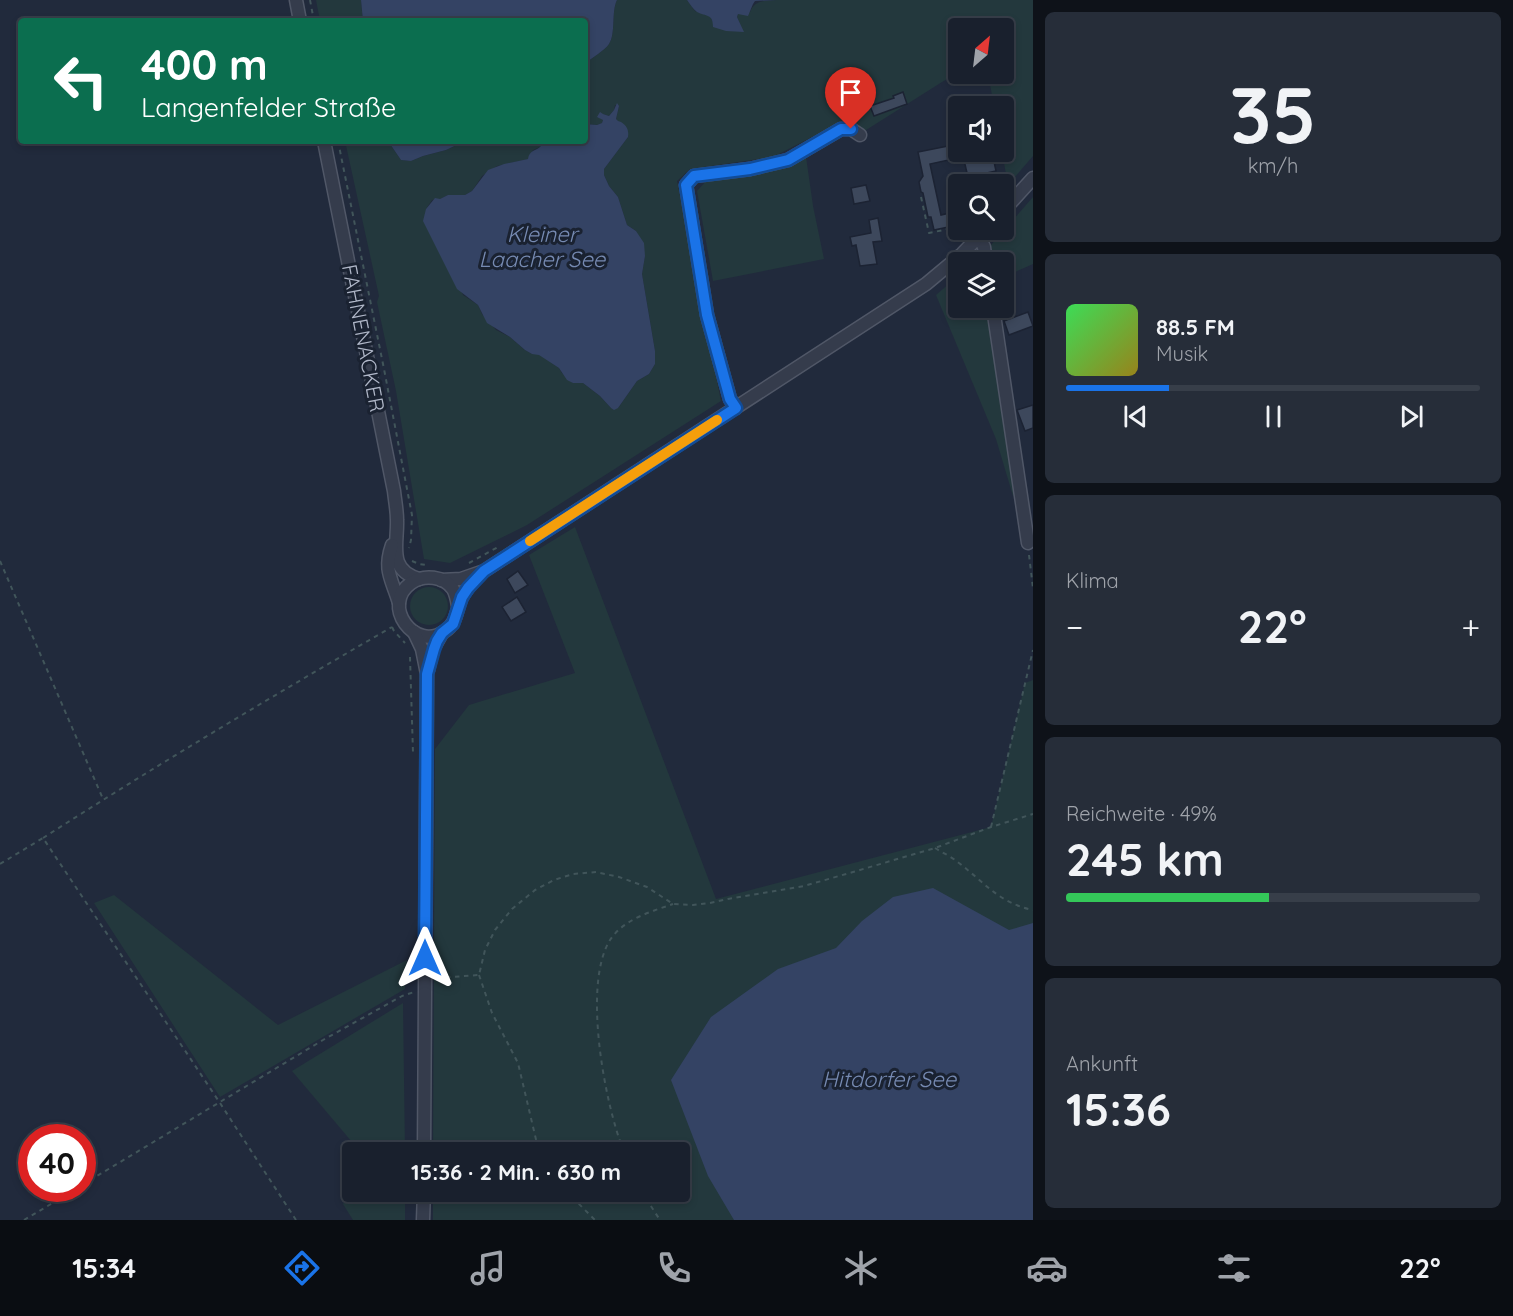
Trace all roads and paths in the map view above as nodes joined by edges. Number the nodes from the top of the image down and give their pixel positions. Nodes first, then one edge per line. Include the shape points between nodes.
1 (296, 0) edge
2 (310, 0) edge
3 (299, 18) edge
4 (313, 18) edge
5 (860, 135) dead end
6 (325, 144) edge
7 (339, 144) edge
8 (1033, 178) edge
9 (921, 197) dead end
10 (1014, 199) edge
11 (948, 229) edge
12 (975, 240) edge
13 (994, 318) edge
14 (733, 403) junction
15 (396, 536) junction
16 (1028, 543) joint
17 (408, 551) dead end
18 (0, 561) edge
19 (484, 571) junction
20 (419, 579) junction
21 (441, 580) junction
22 (1033, 588) edge
23 (399, 603) junction
24 (458, 606) junction
25 (398, 624) junction
26 (414, 632) junction
27 (442, 633) junction
28 (407, 645) dead end
29 (1033, 650) edge
30 (410, 654) dead end
31 (427, 674) junction
32 (413, 752) dead end
33 (103, 799) junction
34 (1033, 814) edge
35 (991, 827) junction
36 (43, 838) junction
37 (935, 848) junction
38 (0, 864) edge
39 (673, 904) junction
40 (1033, 910) edge
41 (479, 975) junction
42 (425, 985) junction
43 (220, 1103) junction
44 (424, 1142) edge
45 (537, 1142) edge
46 (620, 1142) edge
47 (96, 1177) edge
48 (54, 1202) edge
49 (424, 1202) edge
50 (577, 1202) edge
51 (648, 1202) edge
52 (24, 1220) edge
53 (296, 1220) edge
54 (423, 1220) edge
55 (595, 1220) edge
56 (660, 1220) edge

1 - 3 street
2 - 4 path
5 - 14 street via 851,129 841,129 788,160 694,176 686,185 707,315
6 - 15 street, FAHNENACKER via 394,491
7 - 17 path via 412,515
8 - 10 street
9 - 11 path via 929,232
12 - 14 street via 926,284
13 - 16 street
14 - 19 street
15 - 20 street, FAHNENACKER via 396,555 406,565 409,576
15 - 23 street, FAHNENACKER via 388,562
16 - 22 path
18 - 33 path
19 - 21 street via 461,579
19 - 24 street
20 - 21 street
20 - 23 street via 408,585
21 - 24 street via 454,590
23 - 25 street
24 - 27 street via 453,624
25 - 26 street
25 - 28 path via 394,631
25 - 33 path
26 - 27 street via 428,636
26 - 31 street
27 - 31 street
29 - 35 path
30 - 32 path
31 - 42 street
33 - 36 path
34 - 35 path
35 - 37 path
36 - 38 path
36 - 43 path
37 - 39 path via 804,886 710,903
37 - 40 path via 998,896
39 - 41 path via 647,887 596,872 554,880 512,909 495,930
39 - 46 path via 624,926 611,939 599,973 597,1011 604,1073
41 - 42 path
41 - 45 path via 492,1013 518,1063
42 - 43 path via 323,1040
42 - 44 street
43 - 47 path
43 - 53 path
48 - 52 path
49 - 54 street
50 - 55 path
51 - 56 path

